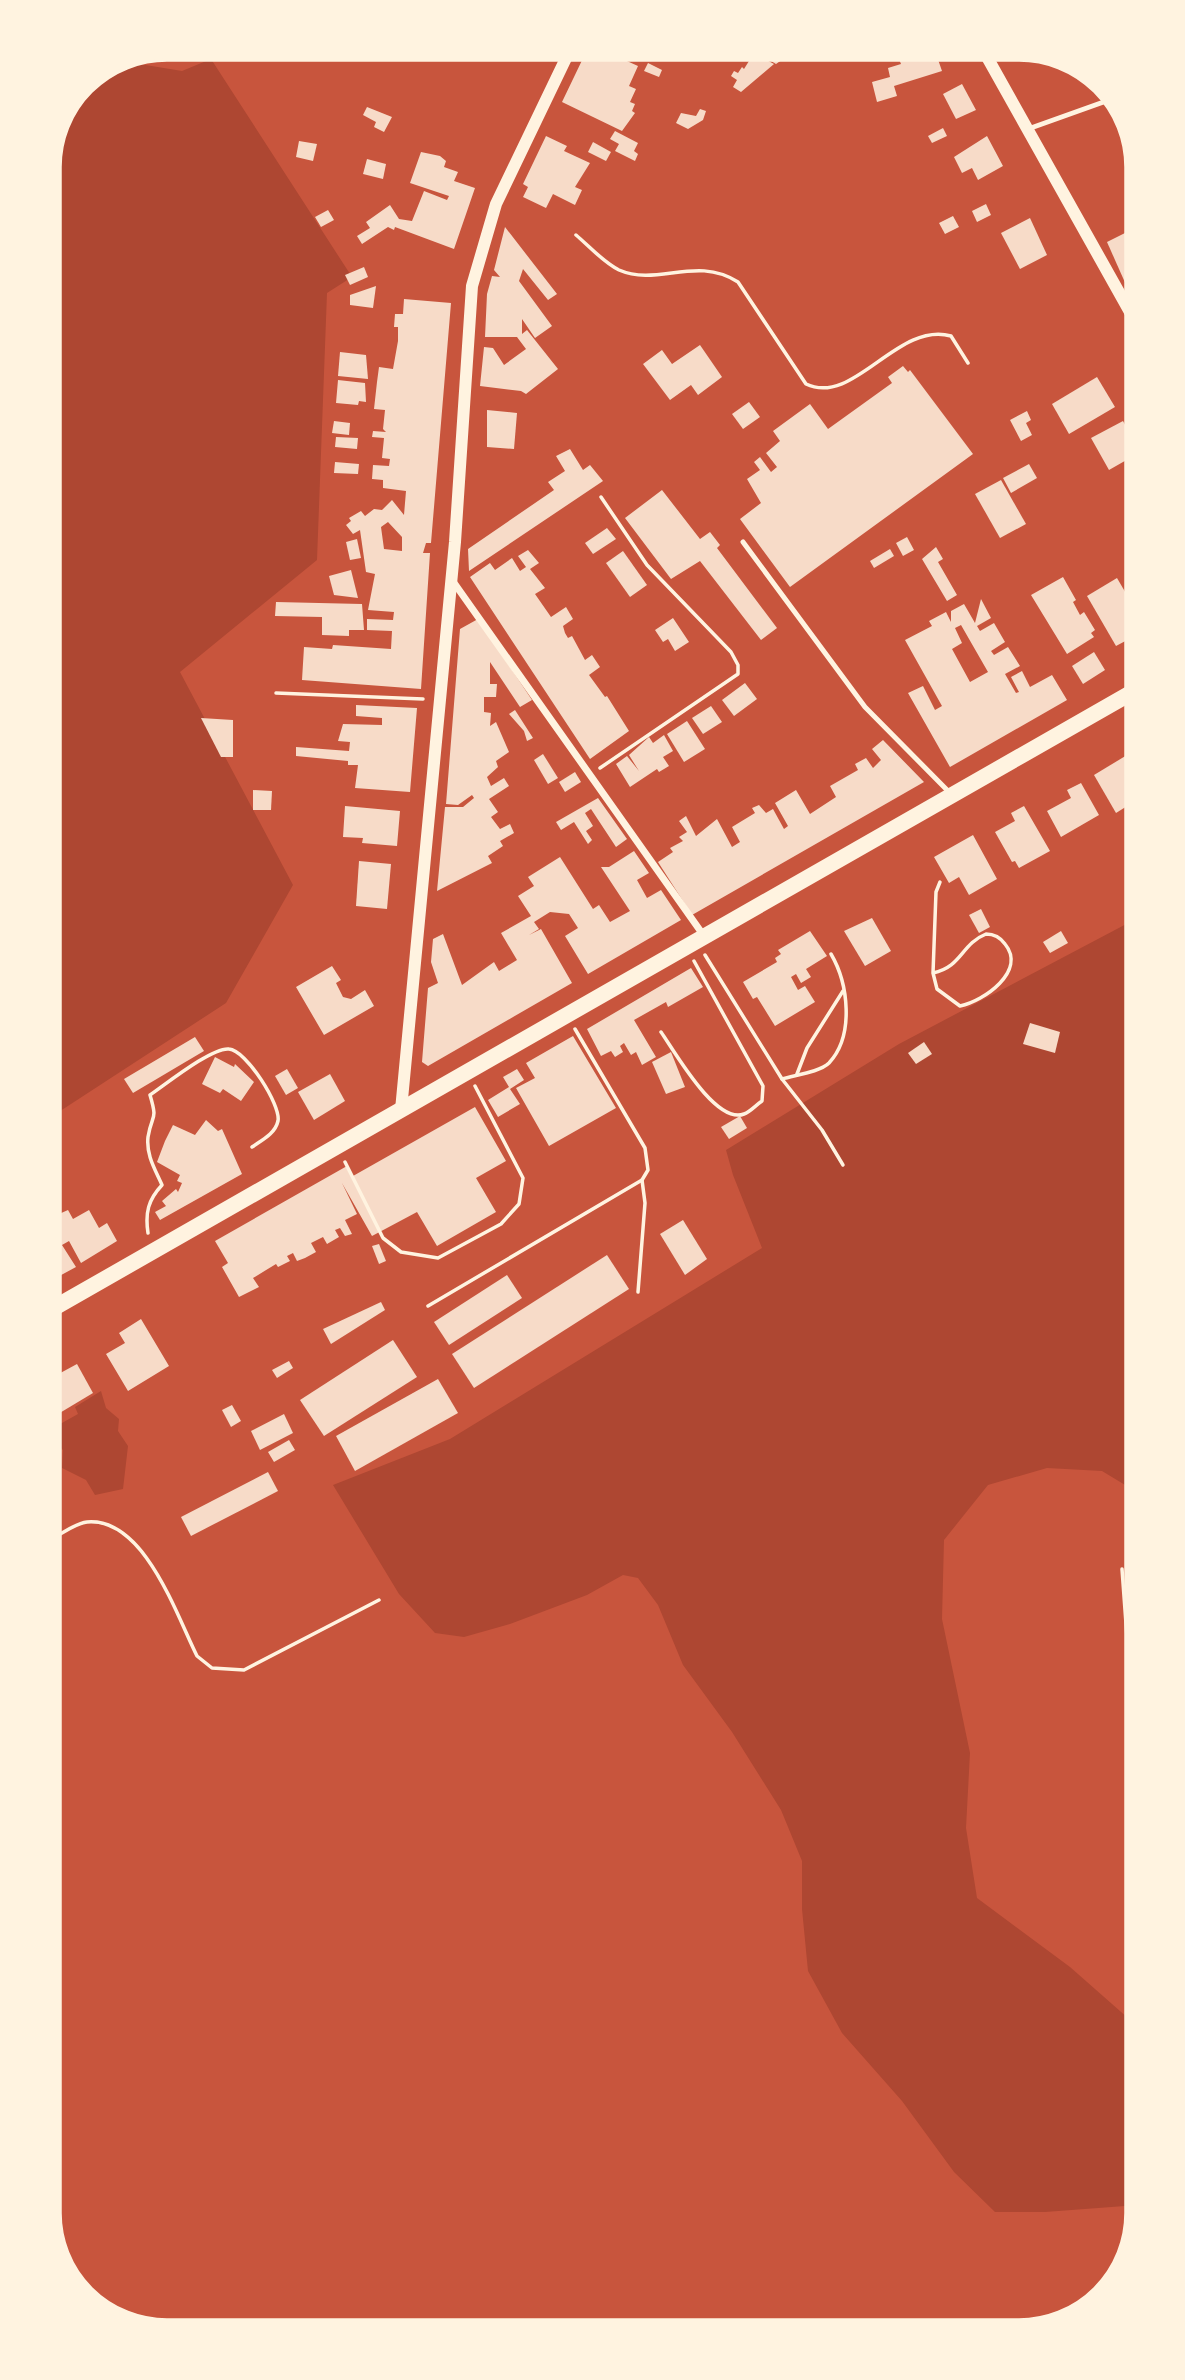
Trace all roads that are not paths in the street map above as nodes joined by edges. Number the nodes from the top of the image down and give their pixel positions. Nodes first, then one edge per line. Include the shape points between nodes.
1 (565, 60) edge
2 (989, 60) edge
3 (1104, 102) edge
4 (1028, 129) junction
5 (1126, 305) edge
6 (743, 542) dead end
7 (451, 579) junction
8 (1126, 696) edge
9 (952, 796) junction
10 (696, 942) junction
11 (401, 1110) junction
12 (60, 1304) edge

1 - 7 street via 496,204 472,286
2 - 4 street
3 - 4 lane
4 - 5 street
6 - 9 lane via 865,707
7 - 10 street via 590,775
7 - 11 street
8 - 9 main road
9 - 10 main road
10 - 11 main road
11 - 12 main road

